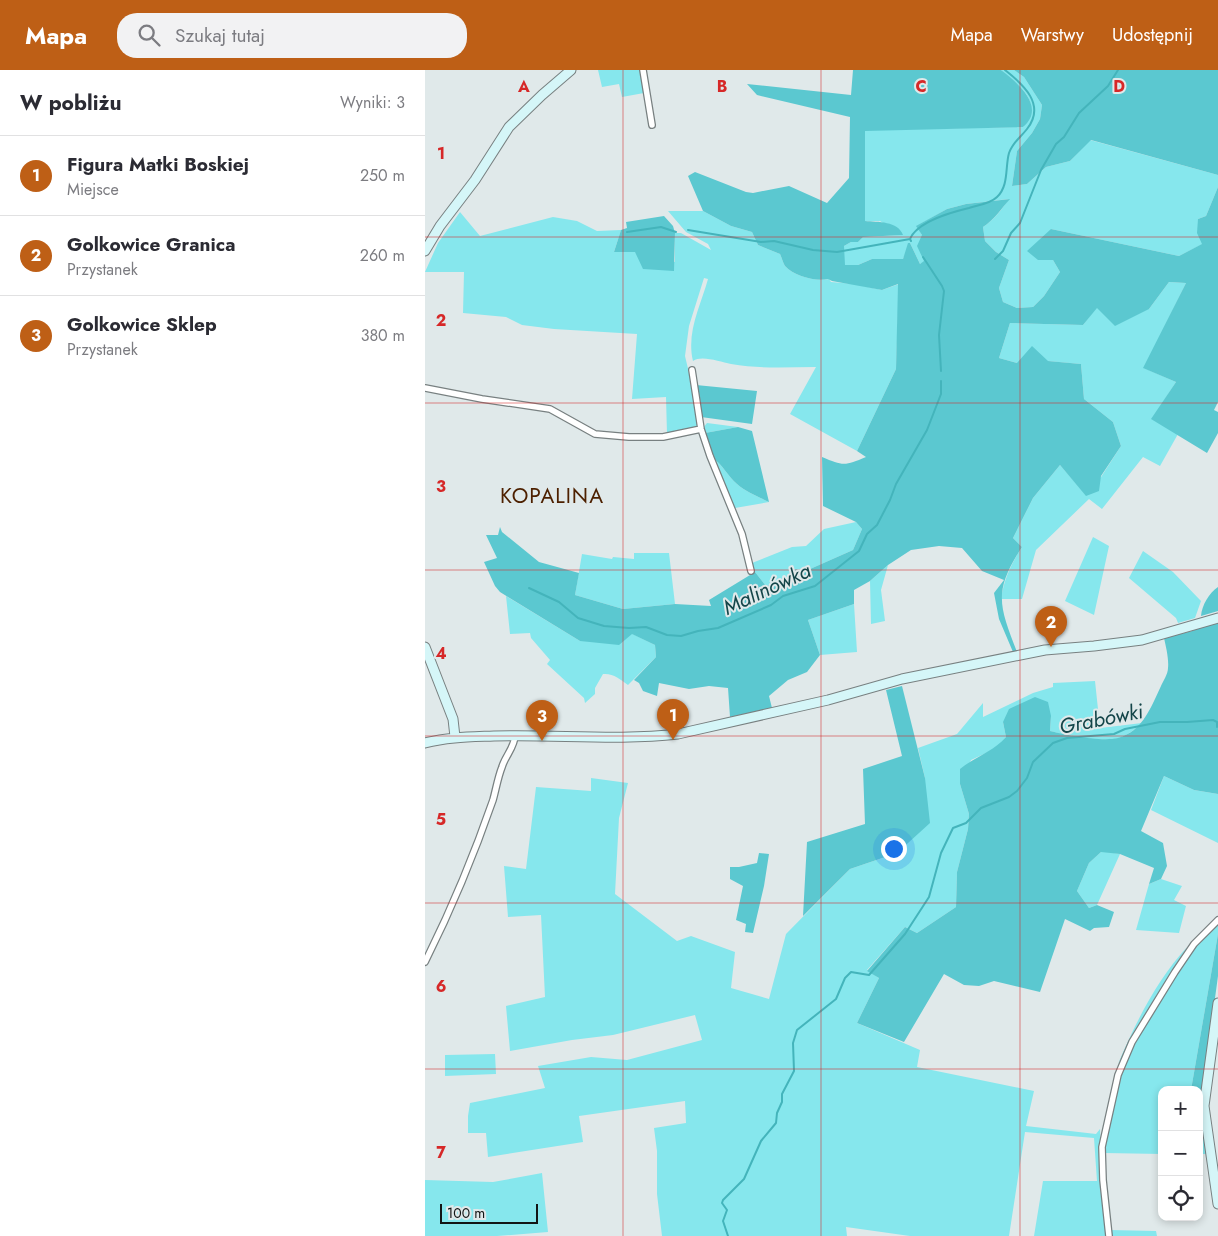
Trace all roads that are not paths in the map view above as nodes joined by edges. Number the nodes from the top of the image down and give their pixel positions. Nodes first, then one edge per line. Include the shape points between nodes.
1 (571, 70) edge
2 (643, 70) edge
3 (652, 125) dead end
4 (425, 251) edge
5 (692, 370) dead end
6 (425, 388) edge
7 (701, 429) junction
8 (751, 571) dead end
9 (1218, 618) edge
10 (425, 647) edge
11 (515, 735) junction
12 (455, 737) junction
13 (425, 742) edge
14 (1218, 920) edge
15 (425, 962) edge
16 (1218, 1003) edge
17 (1218, 1204) edge
18 (1109, 1236) edge

1 - 4 street via 509,127
2 - 3 street
5 - 7 street
6 - 7 street via 482,400 550,408 595,434 663,437
7 - 8 street via 742,534
9 - 11 street via 1142,640 1050,650 902,679 828,700 678,734 657,737
10 - 12 street via 453,719
11 - 12 street
11 - 15 street via 445,922
12 - 13 street
14 - 18 street via 1194,944 1175,972 1132,1042 1118,1075 1102,1147
16 - 17 street via 1205,1101

